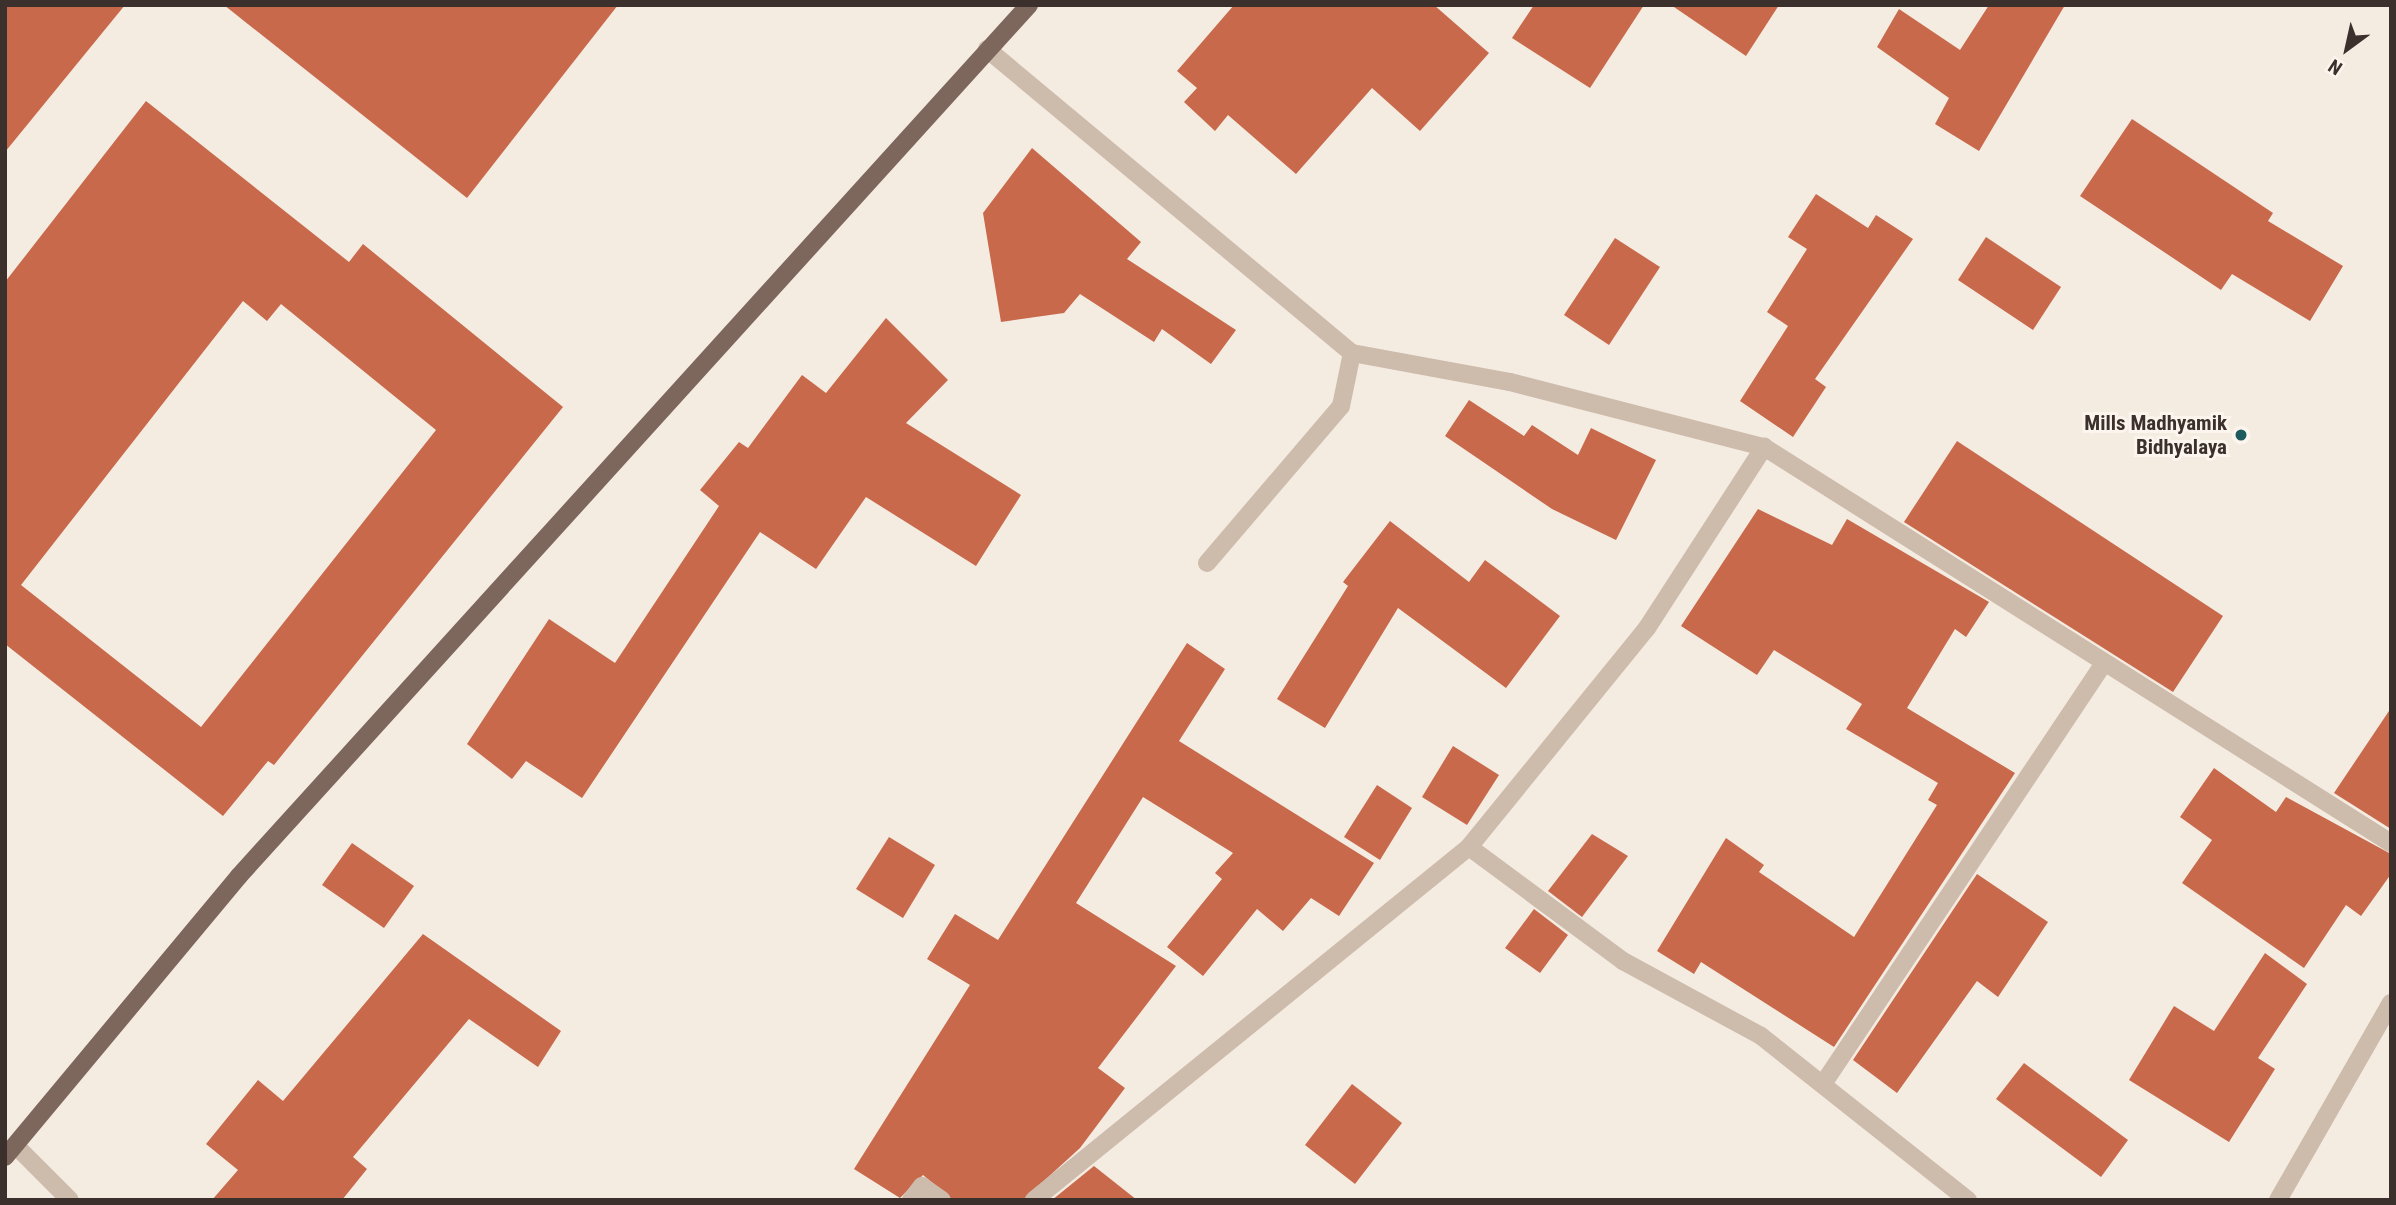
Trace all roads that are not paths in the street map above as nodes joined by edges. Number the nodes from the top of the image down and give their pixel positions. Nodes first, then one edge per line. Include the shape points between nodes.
1 (1029, 5) edge
2 (987, 49) junction
3 (1352, 354) junction
4 (1764, 447) junction
5 (1207, 563) dead end
6 (2102, 666) junction
7 (2391, 843) edge
8 (1469, 847) junction
9 (2391, 1003) edge
10 (1823, 1084) junction
11 (10, 1152) edge
12 (70, 1200) edge
13 (911, 1200) edge
14 (942, 1200) edge
15 (1034, 1200) edge
16 (1968, 1200) edge
17 (2278, 1200) edge

1 - 2 main road
2 - 3 street
2 - 11 main road via 239,876
3 - 4 street via 1510,382
3 - 5 street via 1341,406
4 - 6 street
4 - 8 street via 1647,628
6 - 7 street
6 - 10 street
8 - 10 street via 1623,961 1761,1036
8 - 15 street
9 - 17 street
10 - 16 street
11 - 12 street
13 - 14 street via 922,1186

